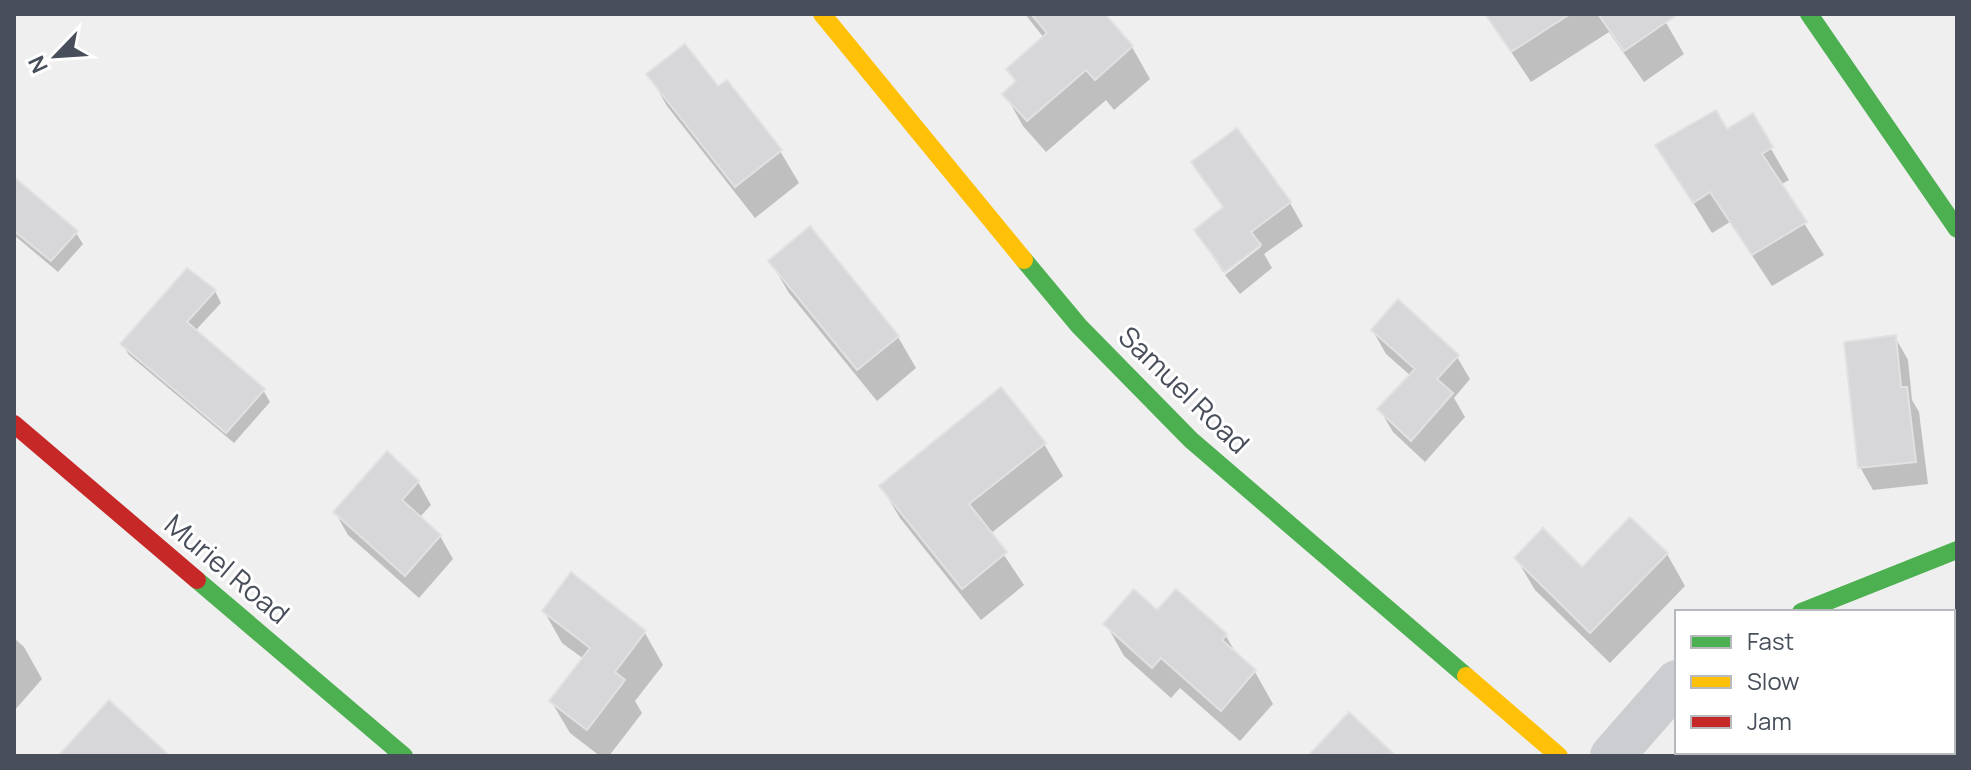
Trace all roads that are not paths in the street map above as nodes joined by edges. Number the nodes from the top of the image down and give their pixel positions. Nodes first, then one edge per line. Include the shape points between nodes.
1 (822, 14) edge
2 (1809, 14) edge
3 (1957, 229) edge
4 (14, 424) edge
5 (1957, 550) edge
6 (1806, 610) edge
7 (1675, 684) edge
8 (404, 756) edge
9 (1559, 756) edge
10 (1612, 756) edge

1 - 9 street, Samuel Road via 1079,326 1191,440
2 - 3 street
4 - 8 street, Muriel Road
5 - 6 street
7 - 10 street

